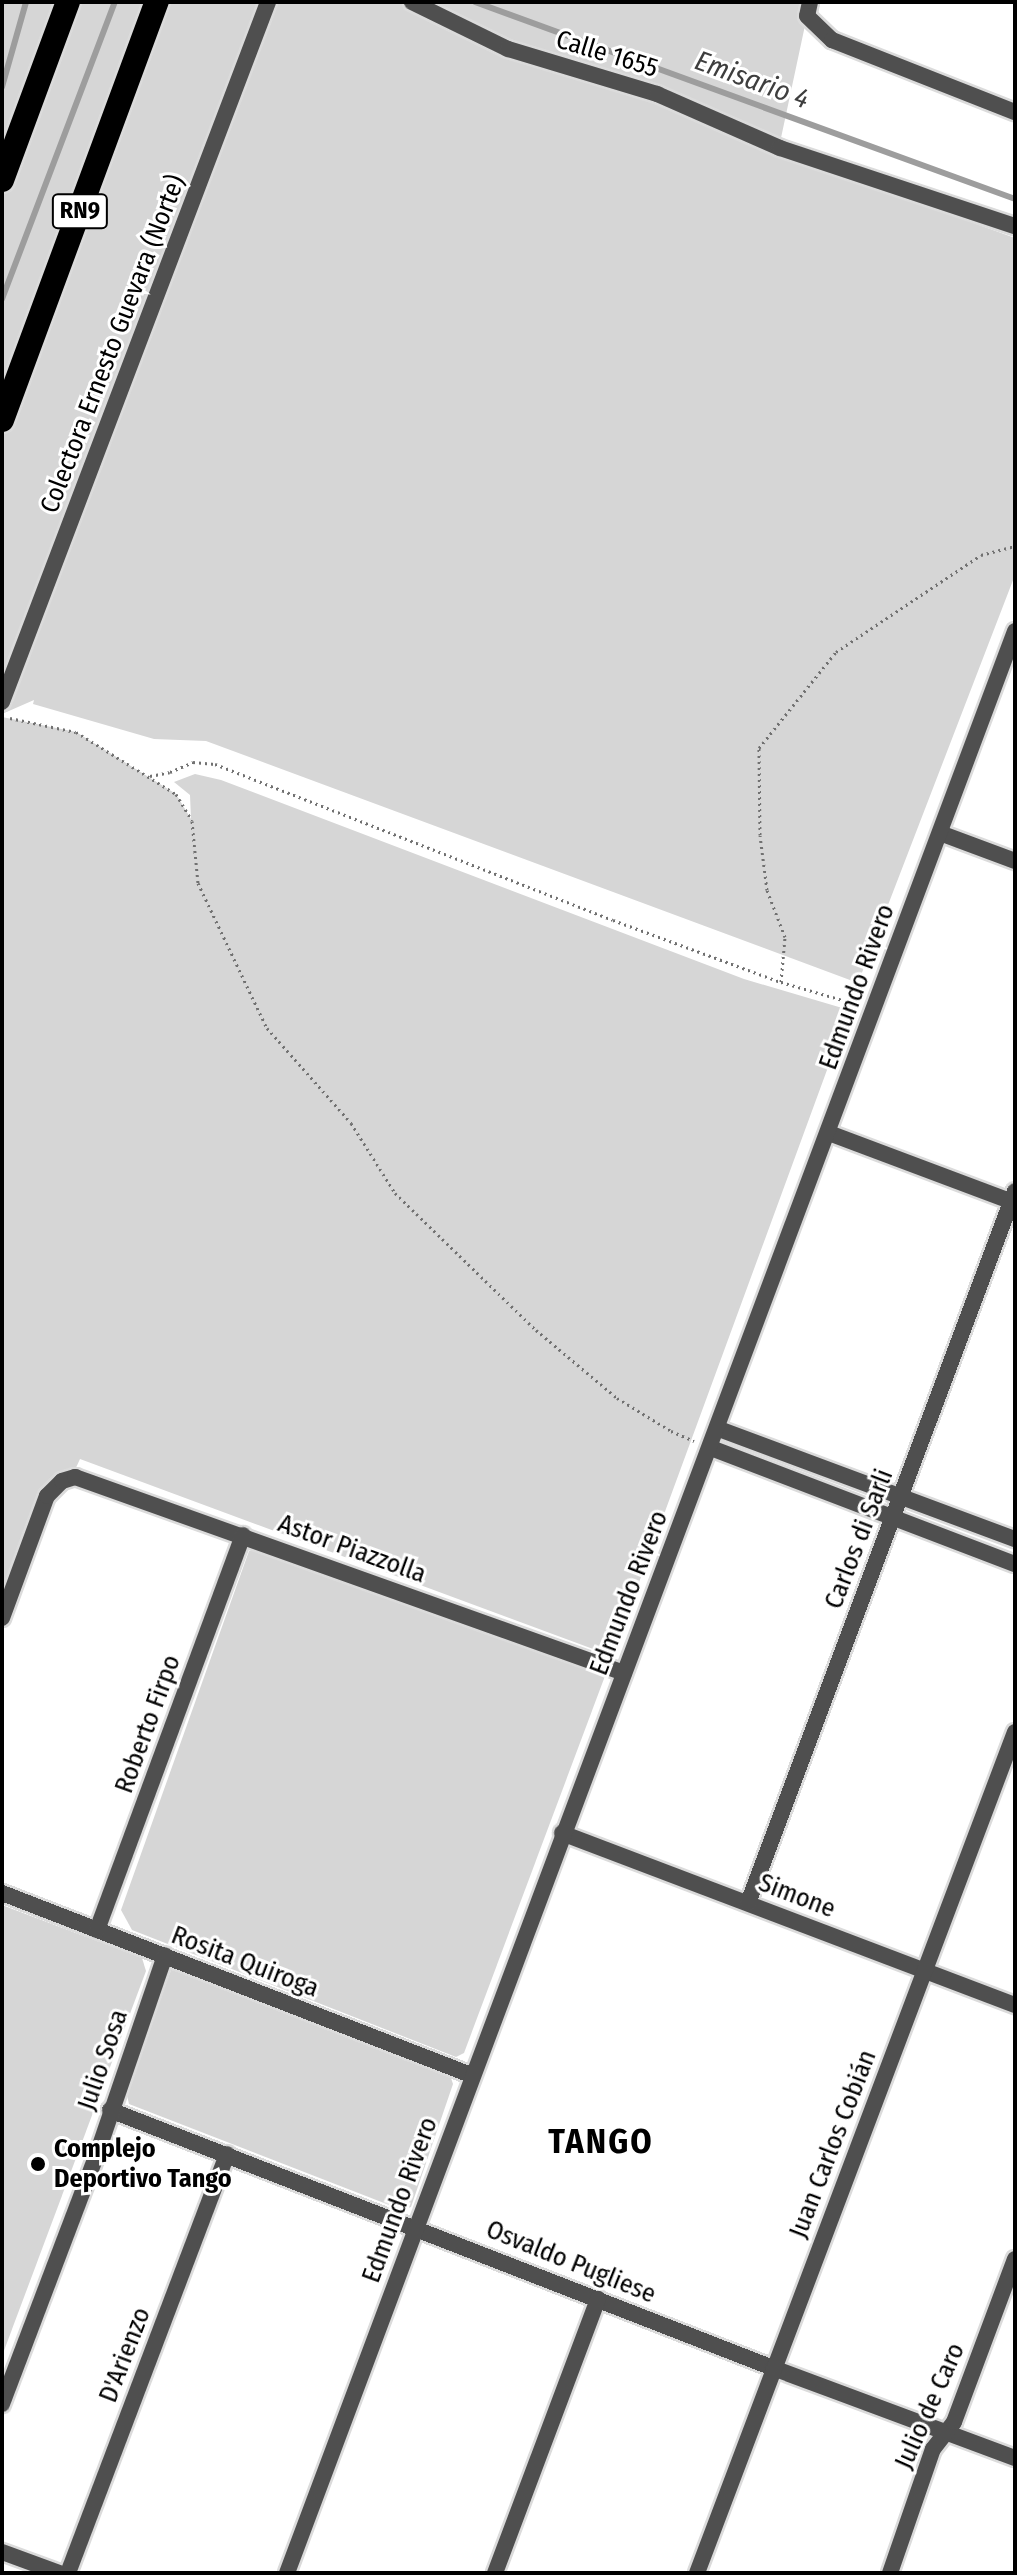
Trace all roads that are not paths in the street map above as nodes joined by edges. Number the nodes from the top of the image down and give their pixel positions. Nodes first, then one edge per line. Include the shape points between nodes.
1 (68, 2) edge
2 (157, 2) edge
3 (268, 2) edge
4 (412, 2) edge
5 (808, 9) edge
6 (1015, 112) edge
7 (2, 180) edge
8 (1015, 226) edge
9 (2, 420) edge
10 (1015, 631) edge
11 (2, 702) edge
12 (940, 833) junction
13 (1015, 861) edge
14 (829, 1133) junction
15 (1014, 1198) edge
16 (719, 1429) junction
17 (711, 1448) junction
18 (901, 1496) junction
19 (893, 1518) junction
20 (243, 1535) junction
21 (1015, 1539) edge
22 (1015, 1564) edge
23 (2, 1618) edge
24 (624, 1673) junction
25 (1015, 1732) edge
26 (562, 1833) junction
27 (2, 1893) edge
28 (748, 1903) junction
29 (97, 1930) junction
30 (165, 1956) junction
31 (926, 1971) junction
32 (1015, 2005) edge
33 (471, 2075) junction
34 (110, 2110) junction
35 (227, 2154) junction
36 (415, 2227) junction
37 (1015, 2259) edge
38 (598, 2299) junction
39 (773, 2368) junction
40 (2, 2404) edge
41 (946, 2432) junction
42 (1015, 2458) edge
43 (2, 2552) edge
44 (59, 2573) edge
45 (68, 2573) edge
46 (287, 2573) edge
47 (495, 2573) edge
48 (697, 2573) edge
49 (890, 2573) edge

1 - 7 highway
2 - 9 highway, RN9
3 - 11 street, Colectora Ernesto Guevara (Norte)
4 - 8 street, Calle 1655 via 508,49 657,94 780,148
5 - 6 street via 832,40
10 - 12 street, Edmundo Rivero
12 - 13 street
12 - 14 street, Edmundo Rivero
14 - 15 street
14 - 16 street, Edmundo Rivero
15 - 18 street, Carlos di Sarli
16 - 17 street, Edmundo Rivero
16 - 18 street
17 - 19 street
17 - 24 street, Edmundo Rivero
18 - 19 street, Carlos di Sarli
18 - 21 street
19 - 22 street
19 - 28 street, Carlos di Sarli
20 - 23 street, Astor Piazzolla via 84,1479 62,1481 47,1496
20 - 24 street, Astor Piazzolla
20 - 29 street, Roberto Firpo
24 - 26 street, Edmundo Rivero
25 - 31 street, Juan Carlos Cobián
26 - 28 street, Simone
26 - 33 street, Edmundo Rivero
27 - 29 street, Rosita Quiroga
28 - 31 street, Simone
29 - 30 street, Rosita Quiroga
30 - 33 street, Rosita Quiroga
30 - 34 street, Julio Sosa
31 - 32 street, Simone
31 - 39 street, Juan Carlos Cobián
33 - 36 street, Edmundo Rivero
34 - 35 street, Osvaldo Pugliese
34 - 40 street, Julio Sosa
35 - 36 street, Osvaldo Pugliese
35 - 45 street, D'Arienzo
36 - 38 street, Osvaldo Pugliese
36 - 46 street, Edmundo Rivero
37 - 41 street, Julio de Caro
38 - 39 street, Osvaldo Pugliese
38 - 47 street
39 - 41 street, Osvaldo Pugliese
39 - 48 street, Juan Carlos Cobián
41 - 42 street, Osvaldo Pugliese
41 - 49 street, Julio de Caro via 933,2449
43 - 44 street

